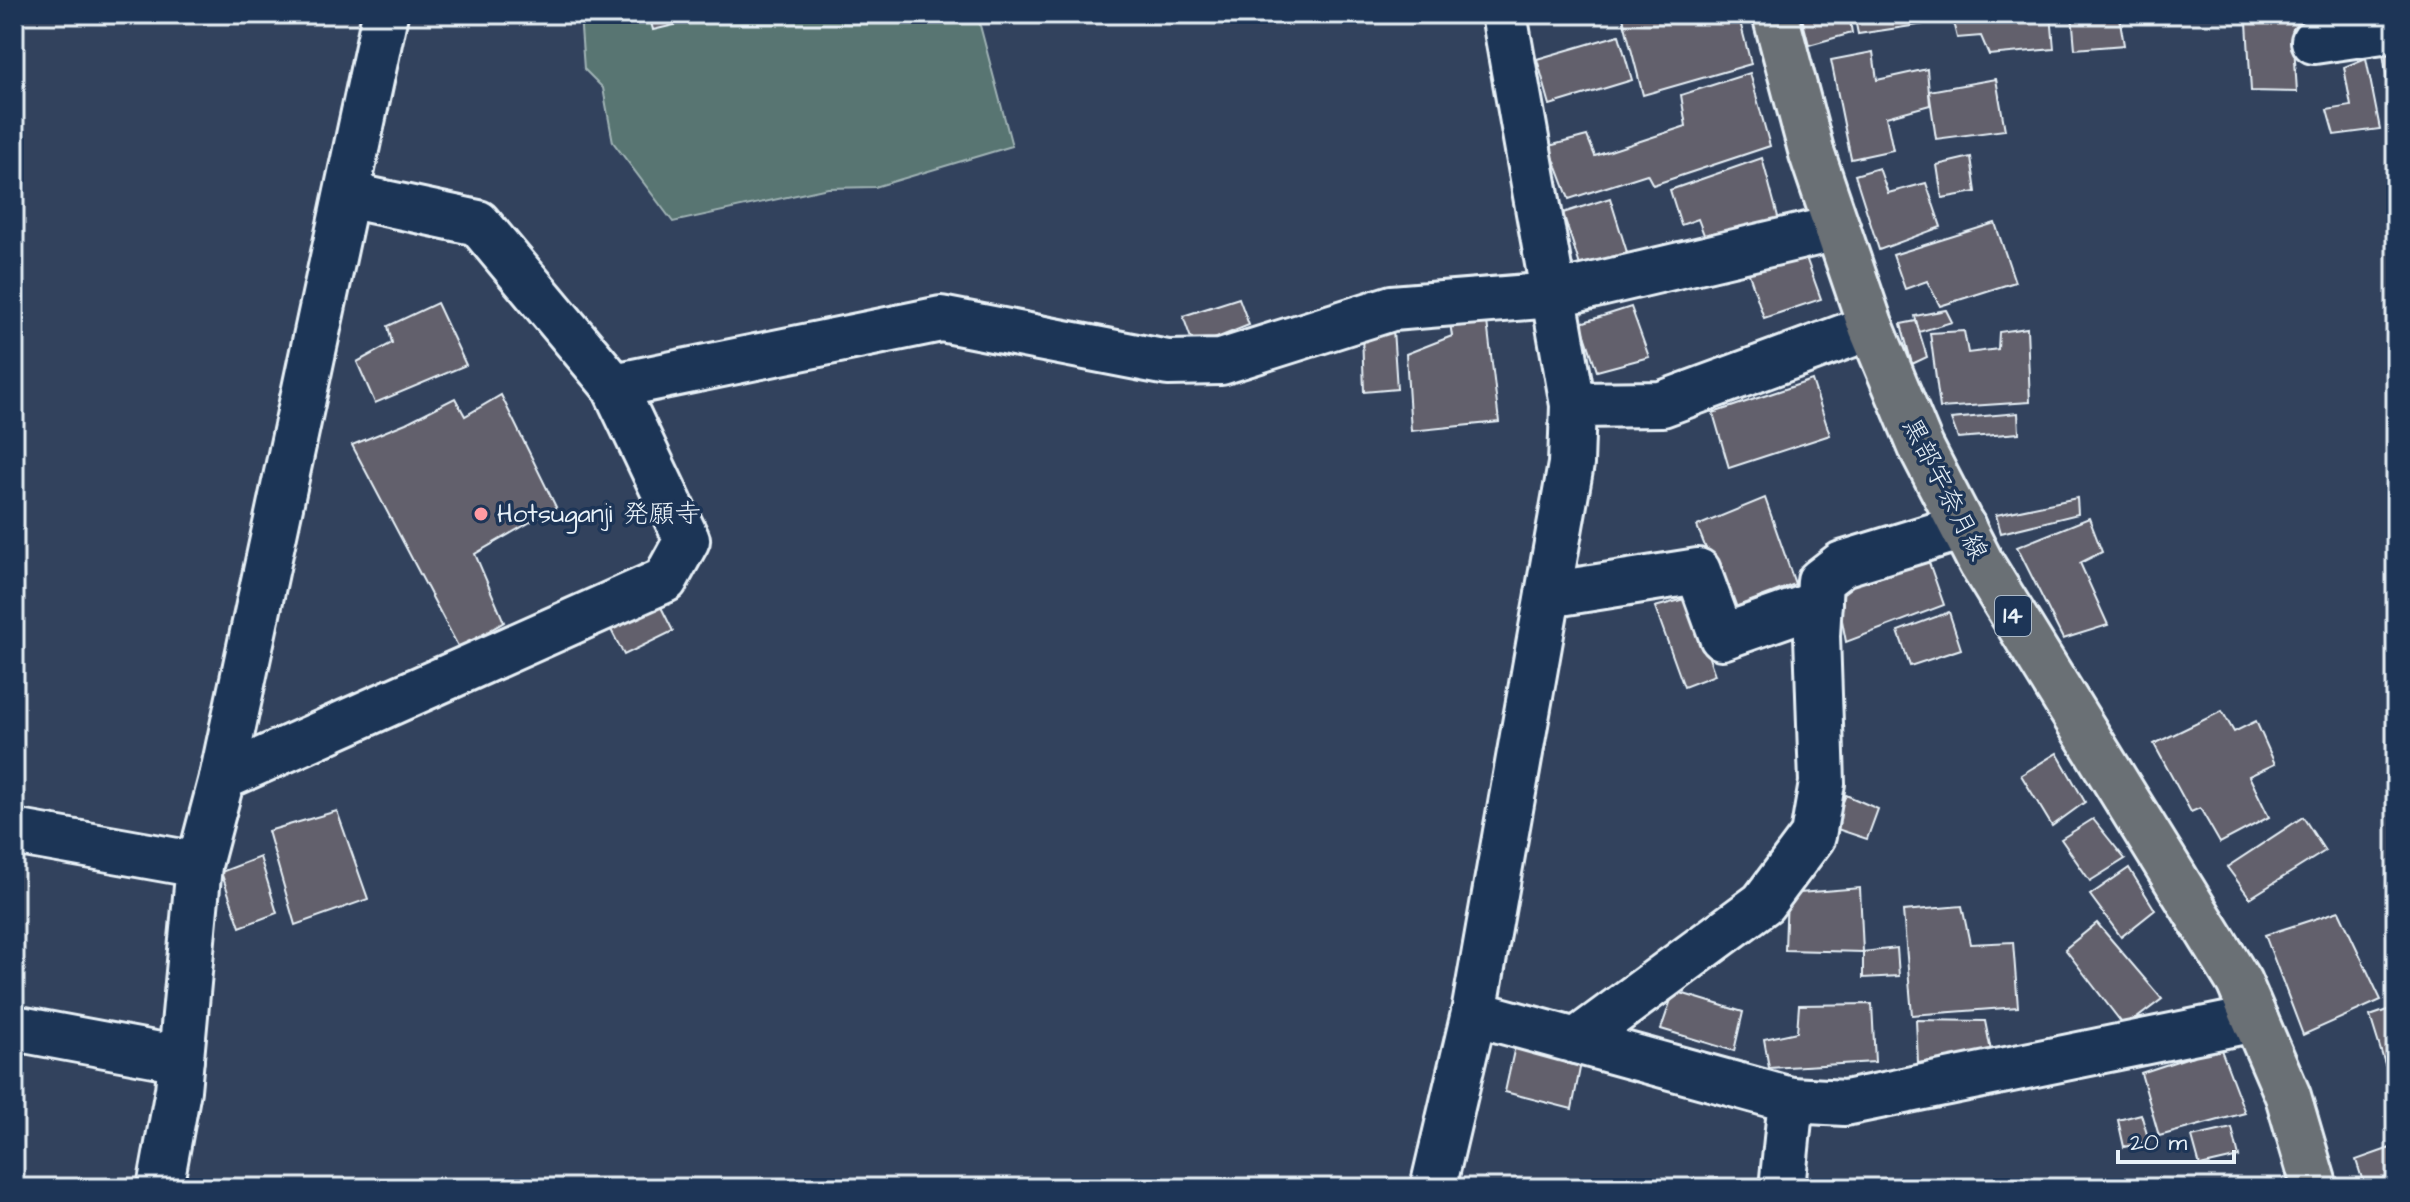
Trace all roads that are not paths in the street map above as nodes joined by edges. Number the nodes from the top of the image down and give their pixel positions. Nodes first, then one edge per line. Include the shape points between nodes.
1 (385, 14) edge
2 (1504, 14) edge
3 (1775, 14) edge
4 (2396, 29) edge
5 (2314, 41) dead end
6 (347, 195) junction
7 (1837, 228) junction
8 (1553, 295) junction
9 (1871, 327) junction
10 (614, 386) junction
11 (1573, 405) junction
12 (1963, 527) junction
13 (1548, 595) junction
14 (1819, 603) junction
15 (222, 778) junction
16 (14, 832) edge
17 (199, 865) junction
18 (1474, 1013) junction
19 (2255, 1019) junction
20 (14, 1028) edge
21 (1576, 1041) junction
22 (181, 1059) junction
23 (1791, 1100) junction
24 (160, 1188) edge
25 (1433, 1188) edge
26 (1782, 1188) edge
27 (2315, 1188) edge

1 - 6 street
2 - 8 street
3 - 7 main road, 黒部宇奈月線 / 14
4 - 5 street
6 - 10 street via 478,223
6 - 15 street
7 - 8 street
7 - 9 main road, 黒部宇奈月線 / 14
8 - 10 street via 1392,308 1221,362 1168,363 941,319
8 - 11 street
9 - 11 street via 1662,404
9 - 12 main road, 黒部宇奈月線 / 14 via 1921,447
10 - 15 street via 687,540 665,580
11 - 13 street via 1571,464
12 - 14 street via 1842,564 1820,581
12 - 19 main road, 黒部宇奈月線 / 14 via 2239,982
13 - 14 street via 1698,571 1722,637
13 - 18 street
14 - 21 street via 1822,783 1813,836 1763,903
15 - 17 street
16 - 17 street
17 - 22 street
18 - 21 street
18 - 25 street
19 - 23 street via 1845,1103
19 - 27 main road, 黒部宇奈月線 / 14 via 2288,1096
20 - 22 street
21 - 23 street
22 - 24 street
23 - 26 street

